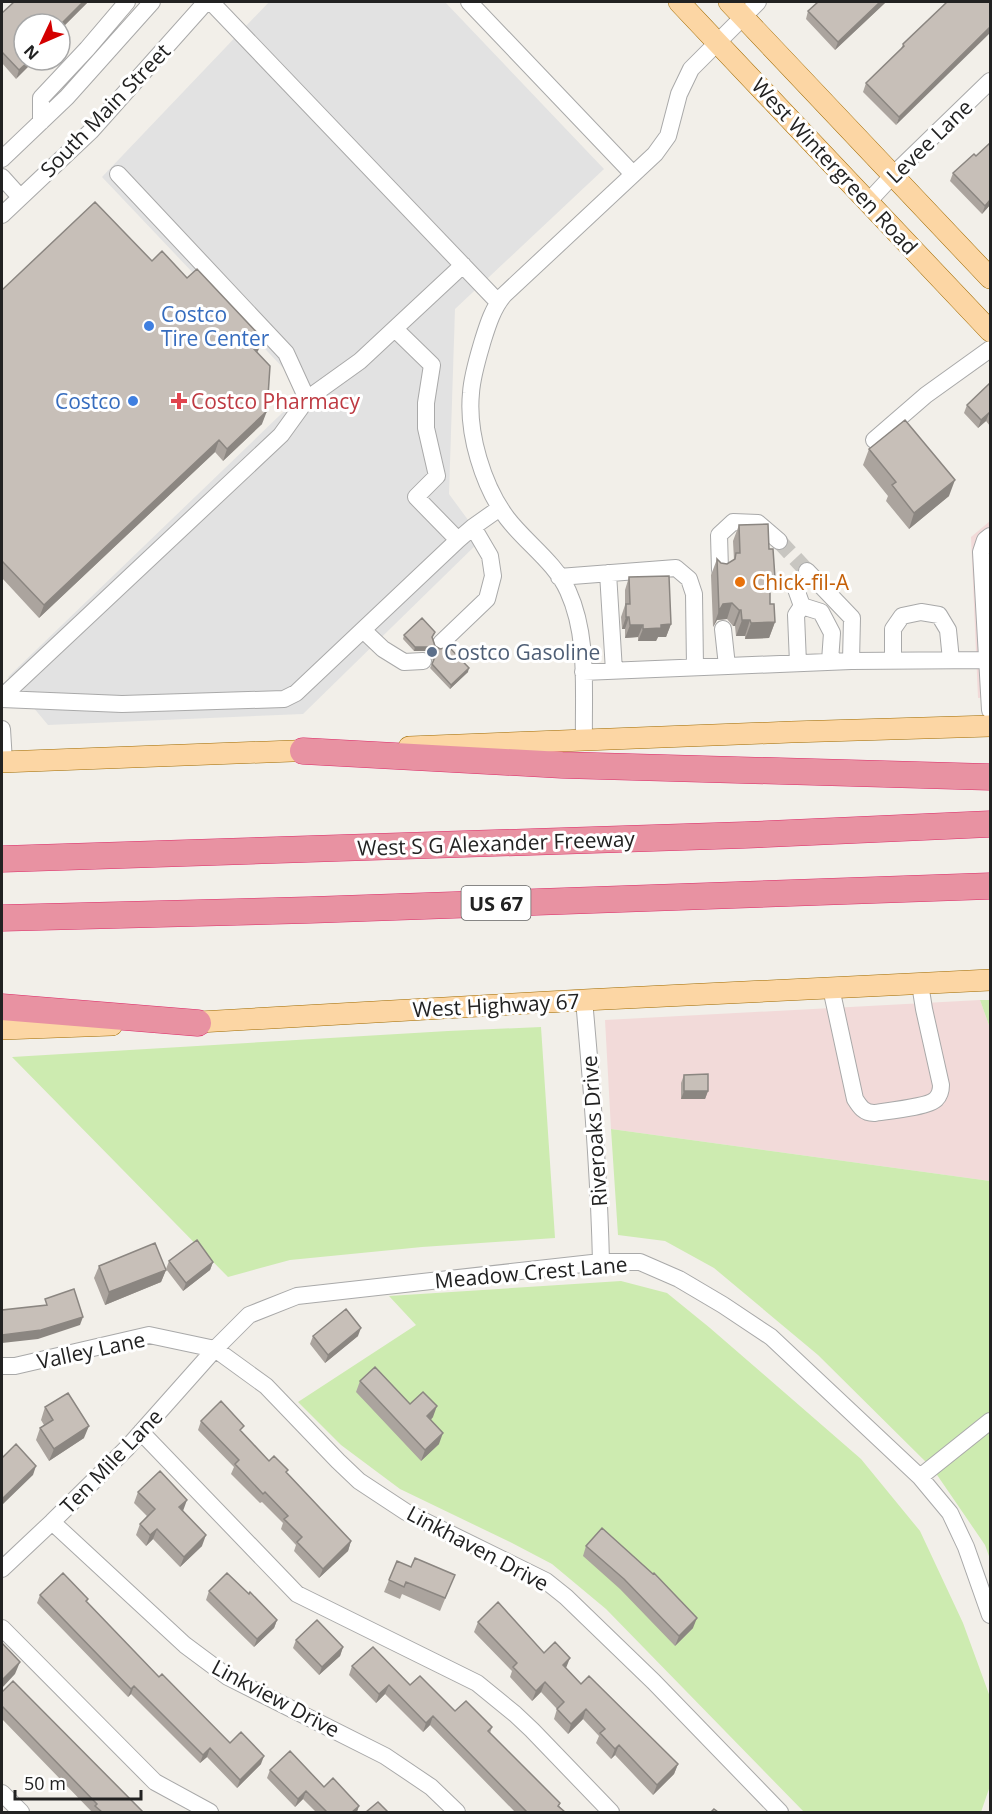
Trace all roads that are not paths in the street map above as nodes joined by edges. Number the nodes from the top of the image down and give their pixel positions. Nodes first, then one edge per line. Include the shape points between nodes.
1 (127, 2) edge
2 (152, 2) edge
3 (206, 2) edge
4 (211, 2) edge
5 (469, 2) edge
6 (679, 2) edge
7 (743, 6) edge
8 (718, 42) junction
9 (990, 81) edge
10 (41, 122) junction
11 (2, 159) edge
12 (118, 174) dead end
13 (633, 174) junction
14 (893, 175) junction
15 (2, 177) edge
16 (20, 197) junction
17 (868, 202) junction
18 (2, 215) edge
19 (463, 265) junction
20 (990, 278) edge
21 (498, 302) junction
22 (395, 329) junction
23 (990, 331) edge
24 (990, 349) edge
25 (307, 399) junction
26 (874, 440) dead end
27 (500, 508) junction
28 (473, 526) junction
29 (990, 536) edge
30 (458, 540) junction
31 (779, 541) tunnel mouth
32 (720, 570) edge
33 (807, 571) tunnel mouth
34 (608, 573) junction
35 (559, 577) junction
36 (796, 589) dead end
37 (802, 606) junction
38 (723, 629) dead end
39 (363, 630) junction
40 (441, 644) dead end
41 (893, 660) junction
42 (951, 660) junction
43 (988, 660) junction
44 (423, 661) dead end
45 (851, 661) junction
46 (830, 662) junction
47 (798, 663) junction
48 (727, 666) junction
49 (694, 667) junction
50 (614, 671) junction
51 (583, 672) junction
52 (990, 680) edge
53 (2, 698) edge
54 (990, 710) edge
55 (990, 726) edge
56 (2, 729) edge
57 (584, 740) junction
58 (303, 751) junction
59 (3, 762) edge
60 (990, 777) edge
61 (990, 824) edge
62 (2, 859) edge
63 (990, 886) edge
64 (2, 918) edge
65 (990, 980) edge
66 (921, 984) junction
67 (831, 988) junction
68 (584, 1000) junction
69 (2, 1006) edge
70 (198, 1023) junction
71 (2, 1029) edge
72 (601, 1262) junction
73 (215, 1348) junction
74 (2, 1366) edge
75 (990, 1421) edge
76 (141, 1432) junction
77 (920, 1477) junction
78 (52, 1522) junction
79 (2, 1569) edge
80 (990, 1615) edge
81 (2, 1628) edge
82 (2, 1793) edge
83 (21, 1812) edge
84 (210, 1812) edge
85 (457, 1812) edge
86 (611, 1812) edge
87 (780, 1812) edge

1 - 10 street via 41,98
2 - 10 street, South Main Street
3 - 16 street, South Main Street via 91,131
4 - 19 street
5 - 13 street
6 - 8 main road, West Wintergreen Road
7 - 8 street
7 - 14 main road, West Wintergreen Road
8 - 13 street via 691,69 679,94 668,136
8 - 17 main road, West Wintergreen Road
9 - 14 street, Levee Lane
10 - 11 street, South Main Street
12 - 25 street via 286,353
13 - 21 street
14 - 17 street, Levee Lane
14 - 20 main road, West Wintergreen Road
15 - 16 street
16 - 18 street, South Main Street
17 - 23 main road, West Wintergreen Road
19 - 21 street
19 - 22 street
21 - 27 street via 481,348 471,394 472,430 479,460
22 - 25 street via 360,361
22 - 30 street via 432,365 426,428 437,476 416,497
24 - 26 street via 926,395
25 - 53 street via 281,435
27 - 28 street
27 - 35 street
28 - 30 street
28 - 40 street via 490,556 493,576 487,599
29 - 43 street via 981,552
30 - 39 street
31 - 32 street via 758,523 733,522 719,535
33 - 45 street via 852,618
34 - 35 street
34 - 49 street via 676,568 689,579 694,594
34 - 50 street
35 - 51 street via 578,616
36 - 37 street
37 - 46 street via 821,612 832,633
37 - 47 street via 796,615
38 - 48 street
39 - 44 street via 404,662
39 - 53 street via 296,693 284,699 122,704
41 - 42 street
41 - 42 street via 893,629 902,616 921,612 939,615 948,630
41 - 45 street
42 - 43 street
43 - 52 street
45 - 46 street
46 - 47 street
47 - 48 street
48 - 49 street
49 - 50 street
50 - 51 street
51 - 57 street
52 - 54 street
55 - 57 main road
56 - 59 street
57 - 58 main road
58 - 59 main road
58 - 60 highway via 562,765
61 - 62 highway, West S G Alexander Freeway
63 - 64 highway, US 67
65 - 66 main road, West Highway 67
66 - 67 main road, West Highway 67
66 - 67 street via 940,1093 927,1104 873,1113 863,1110 855,1099
67 - 68 main road, West Highway 67
68 - 70 main road, West Highway 67
68 - 72 street, Riveroaks Drive
69 - 70 highway
70 - 71 main road, West Highway 67
72 - 73 street, Meadow Crest Lane via 297,1296 249,1315
72 - 77 street, Meadow Crest Lane via 640,1262 679,1279 771,1337
73 - 74 street, Valley Lane via 149,1335
73 - 76 street, Ten Mile Lane
73 - 87 street, Linkhaven Drive via 266,1386 359,1481 406,1512 546,1581 566,1597
75 - 77 street
76 - 78 street, Ten Mile Lane
76 - 86 street via 297,1594 477,1683 532,1730
77 - 80 street, Meadow Crest Lane via 950,1513
78 - 79 street, Ten Mile Lane
78 - 85 street, Linkview Drive via 185,1645 228,1677 385,1756 431,1787
81 - 84 street via 155,1782
82 - 83 street

